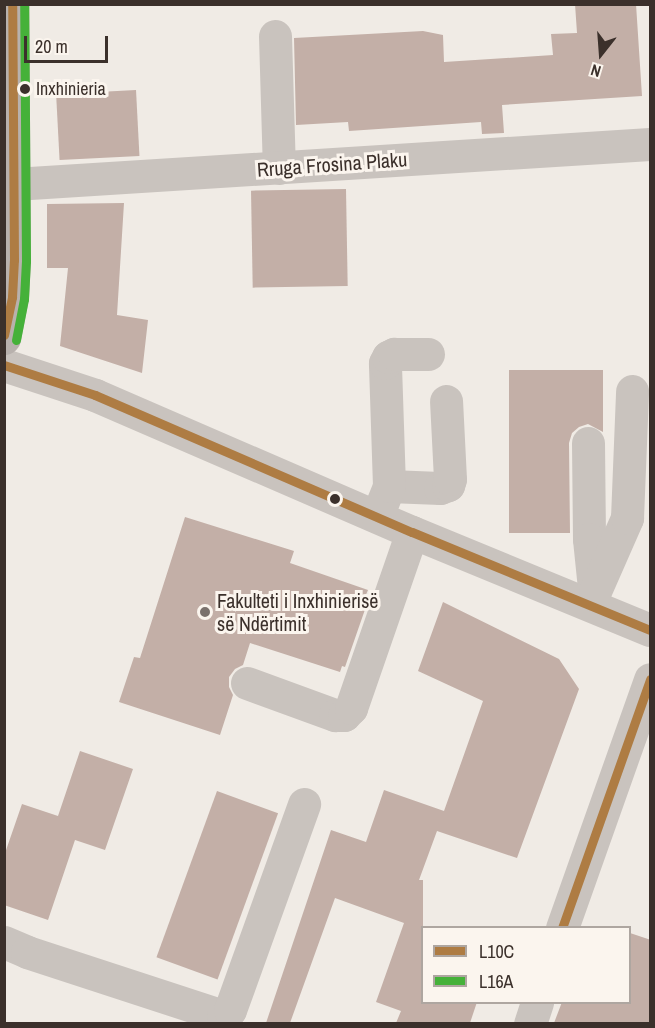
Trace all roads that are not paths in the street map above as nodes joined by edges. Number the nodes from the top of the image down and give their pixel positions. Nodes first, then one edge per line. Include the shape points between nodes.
1 (12, 4) edge
2 (275, 36) dead end
3 (651, 144) edge
4 (279, 168) junction
5 (14, 184) junction
6 (4, 338) edge
7 (428, 354) dead end
8 (4, 365) edge
9 (632, 391) dead end
10 (446, 401) dead end
11 (588, 443) dead end
12 (389, 486) junction
13 (377, 516) junction
14 (639, 518) edge
15 (412, 532) junction
16 (593, 598) junction
17 (651, 630) edge
18 (651, 679) edge
19 (247, 683) dead end
20 (304, 804) dead end
21 (562, 926) edge
22 (4, 942) edge
23 (536, 1004) edge
24 (530, 1023) edge

1 - 5 main road
2 - 4 street
3 - 4 street, Rruga Frosina Plaku
4 - 5 street, Rruga Frosina Plaku
5 - 6 main road via 12,297
7 - 12 street via 394,354 385,363
8 - 13 street via 95,395
9 - 14 street
10 - 12 street via 448,485
11 - 16 street
12 - 13 street
13 - 15 street
14 - 16 street
15 - 16 street
15 - 19 street via 351,708 344,715 335,716
16 - 17 street
18 - 21 street
20 - 22 street via 231,1010 223,1016
23 - 24 street

